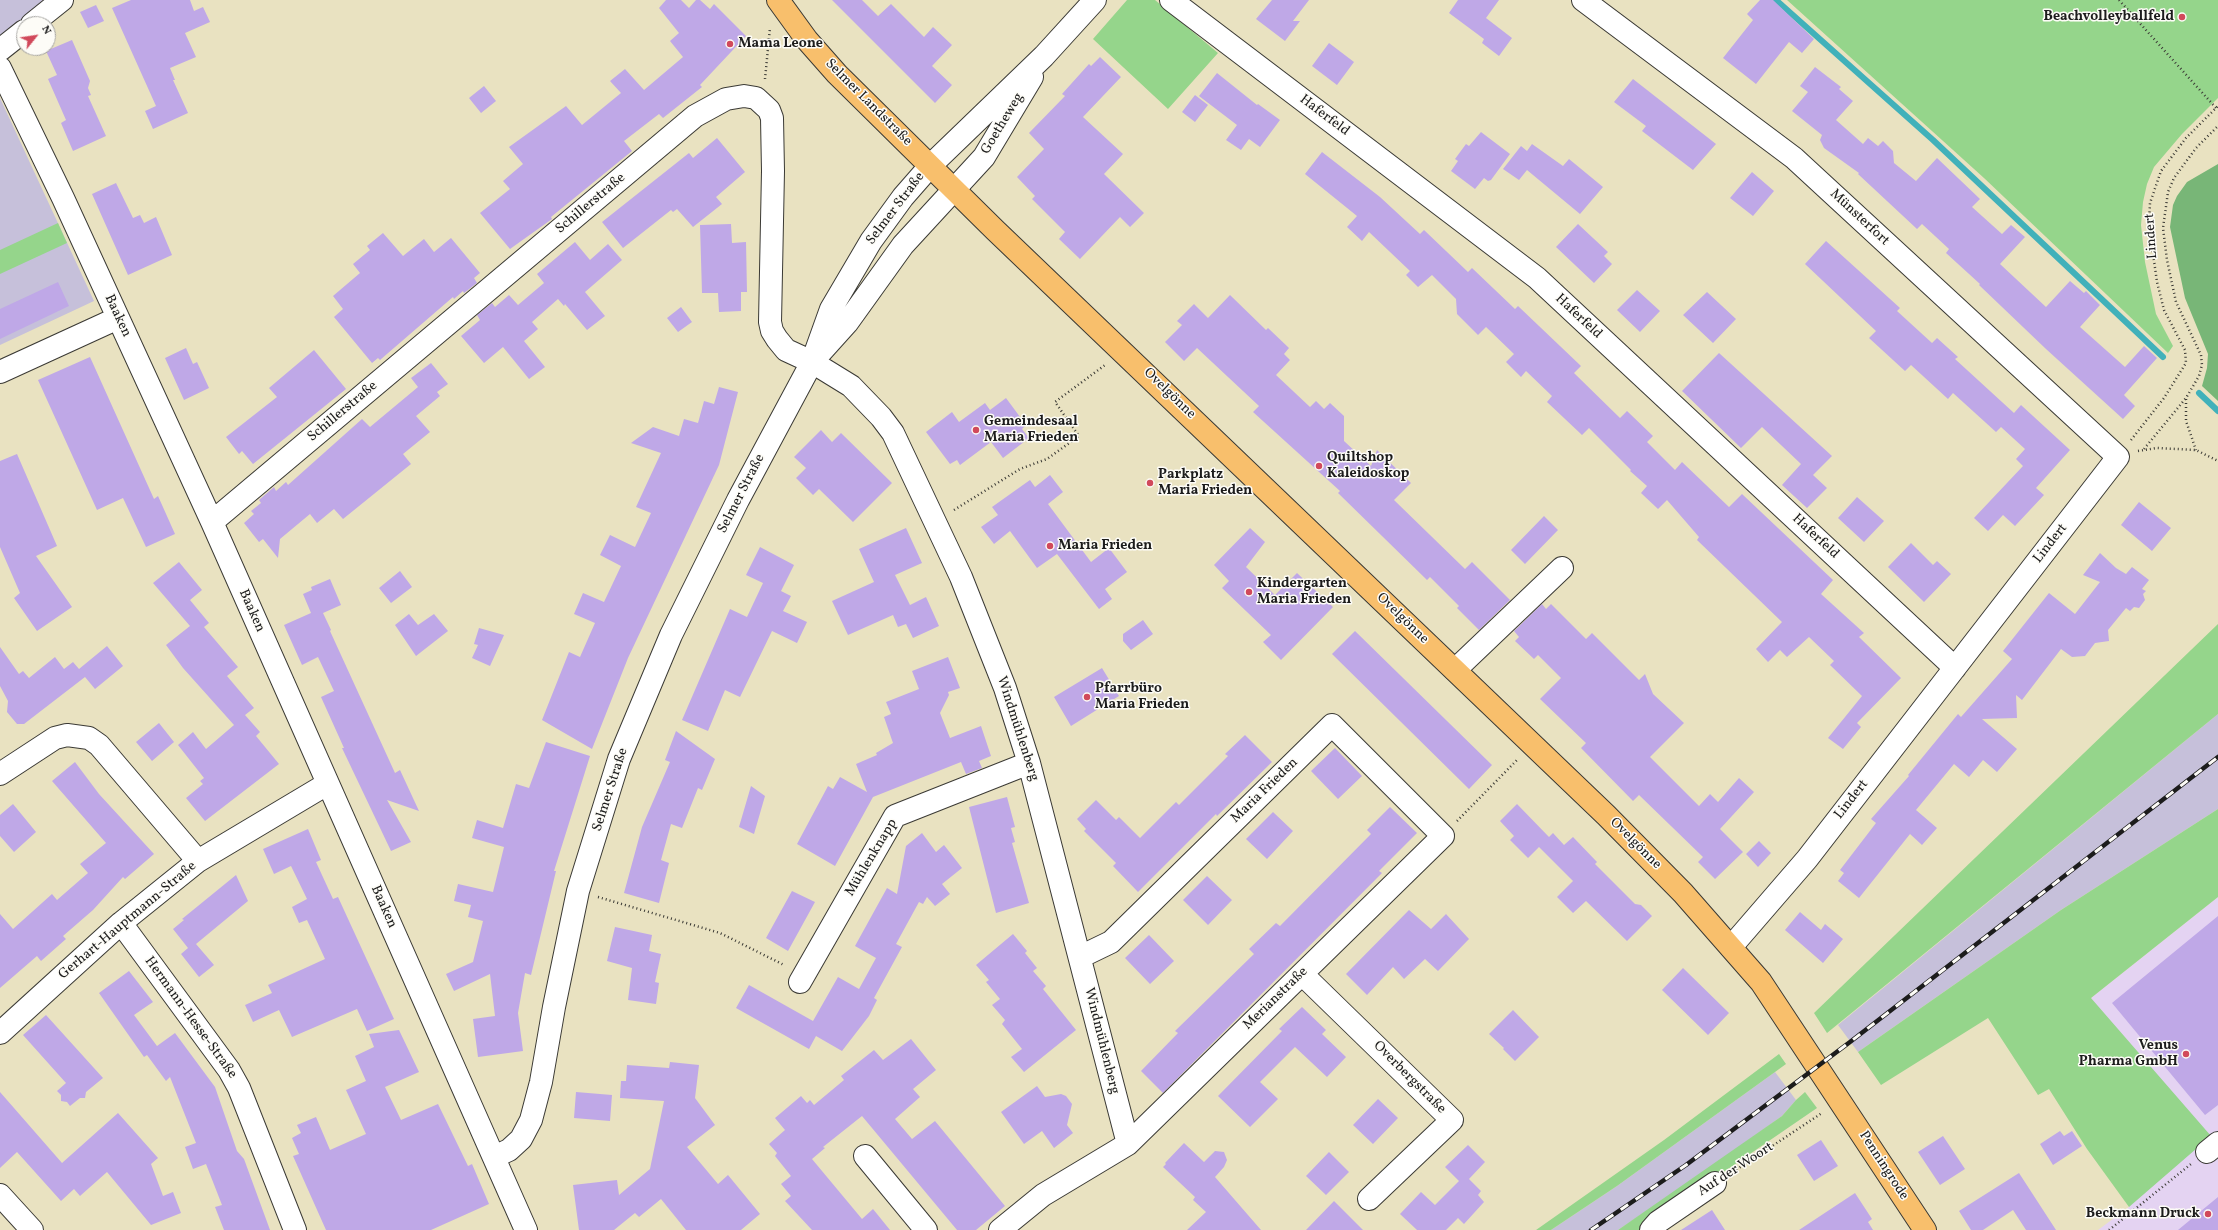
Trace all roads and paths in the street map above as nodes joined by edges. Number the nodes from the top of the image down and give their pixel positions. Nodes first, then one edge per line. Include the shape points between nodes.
1 (62, 0) edge
2 (778, 0) edge
3 (1095, 0) edge
4 (1171, 0) edge
5 (1583, 0) edge
6 (2119, 0) edge
7 (42, 16) edge
8 (770, 27) dead end
9 (16, 37) edge
10 (0, 50) edge
11 (1044, 56) junction
12 (0, 68) edge
13 (763, 103) junction
14 (2217, 107) edge
15 (2218, 126) edge
16 (931, 165) junction
17 (955, 188) junction
18 (118, 318) junction
19 (812, 362) junction
20 (1105, 365) dead end
21 (0, 372) edge
22 (2186, 398) junction
23 (2144, 449) dead end
24 (2148, 449) dead end
25 (2196, 450) junction
26 (2118, 457) junction
27 (2218, 461) edge
28 (212, 522) junction
29 (935, 522) junction
30 (1562, 568) dead end
31 (1955, 668) junction
32 (1455, 670) junction
33 (1532, 745) junction
34 (1030, 764) junction
35 (0, 774) edge
36 (327, 784) junction
37 (1443, 836) junction
38 (198, 861) junction
39 (578, 891) junction
40 (121, 923) junction
41 (1731, 947) junction
42 (1080, 957) junction
43 (1302, 974) junction
44 (802, 979) joint
45 (0, 1033) edge
46 (1841, 1102) joint
47 (1822, 1113) dead end
48 (1128, 1144) junction
49 (2212, 1147) edge
50 (865, 1156) dead end
51 (494, 1157) junction
52 (1715, 1183) joint
53 (0, 1195) edge
54 (1369, 1199) dead end
55 (32, 1230) edge
56 (295, 1230) edge
57 (526, 1230) edge
58 (926, 1230) edge
59 (1000, 1230) edge
60 (1651, 1230) edge
61 (1925, 1230) edge
62 (2109, 1230) edge

1 - 7 street
2 - 16 main road, Selmer Landstraße via 807,40 837,74
3 - 11 street, Goetheweg
4 - 31 street, Haferfeld via 1537,278
5 - 26 street, Münsterfort via 1794,158
6 - 14 path
8 - 13 path
9 - 10 street
11 - 16 street, Goetheweg
11 - 17 street, Goetheweg via 984,157
12 - 18 street, Baaken
13 - 19 street via 772,118 770,322 777,340 786,350
13 - 28 street, Schillerstraße via 750,97 735,96 712,105 695,116
14 - 26 path, Lindert via 2186,138 2161,170 2150,203 2152,260 2164,310 2185,350 2186,364 2164,398
15 - 22 path via 2196,148 2174,178 2168,192 2163,228 2176,302 2198,348 2202,365 2199,376
16 - 17 main road, Ovelgönne
16 - 19 street, Selmer Straße via 886,219 852,271 831,309
17 - 19 street, Selmer Straße via 903,245 847,323
17 - 32 main road, Ovelgönne via 995,230
18 - 21 street
18 - 28 street, Baaken
19 - 29 street, Windmühlenberg via 851,386 894,433
19 - 39 street, Selmer Straße via 738,500 671,635 619,759
20 - 29 path via 1055,402 1079,436 1047,459 1020,469
22 - 23 path
22 - 25 path via 2186,421
24 - 25 path
25 - 27 path
26 - 31 street, Lindert
28 - 36 street, Baaken
29 - 34 street, Windmühlenberg via 989,646
30 - 32 street
31 - 41 street, Lindert via 1807,859
32 - 33 main road, Ovelgönne
33 - 37 path
33 - 41 main road, Ovelgönne via 1683,893
34 - 42 street, Windmühlenberg
34 - 44 street, Mühlenknapp via 895,816
35 - 38 street via 56,738 67,735 89,738 99,745
36 - 38 street, Gerhart-Hauptmann-Straße
36 - 51 street, Baaken
37 - 42 street, Maria Frieden via 1332,725 1111,942
37 - 43 street, Merianstraße
38 - 40 street, Gerhart-Hauptmann-Straße
39 - 44 path via 720,932
39 - 51 street, Selmer Straße via 541,1082 531,1120 521,1139 509,1150
40 - 45 street, Gerhart-Hauptmann-Straße
40 - 56 street, Hermann-Hesse-Straße via 229,1070 239,1088
41 - 46 main road, Ovelgönne via 1761,982
42 - 48 street, Windmühlenberg
43 - 48 street, Merianstraße
43 - 54 street, Overbergstraße via 1452,1120
46 - 61 main road, Penningrode
47 - 52 path, Auf der Woort
48 - 59 street, Merianstraße via 1042,1195
49 - 62 path
50 - 58 street
51 - 57 street
52 - 60 street, Auf der Woort via 1658,1222
53 - 55 street

